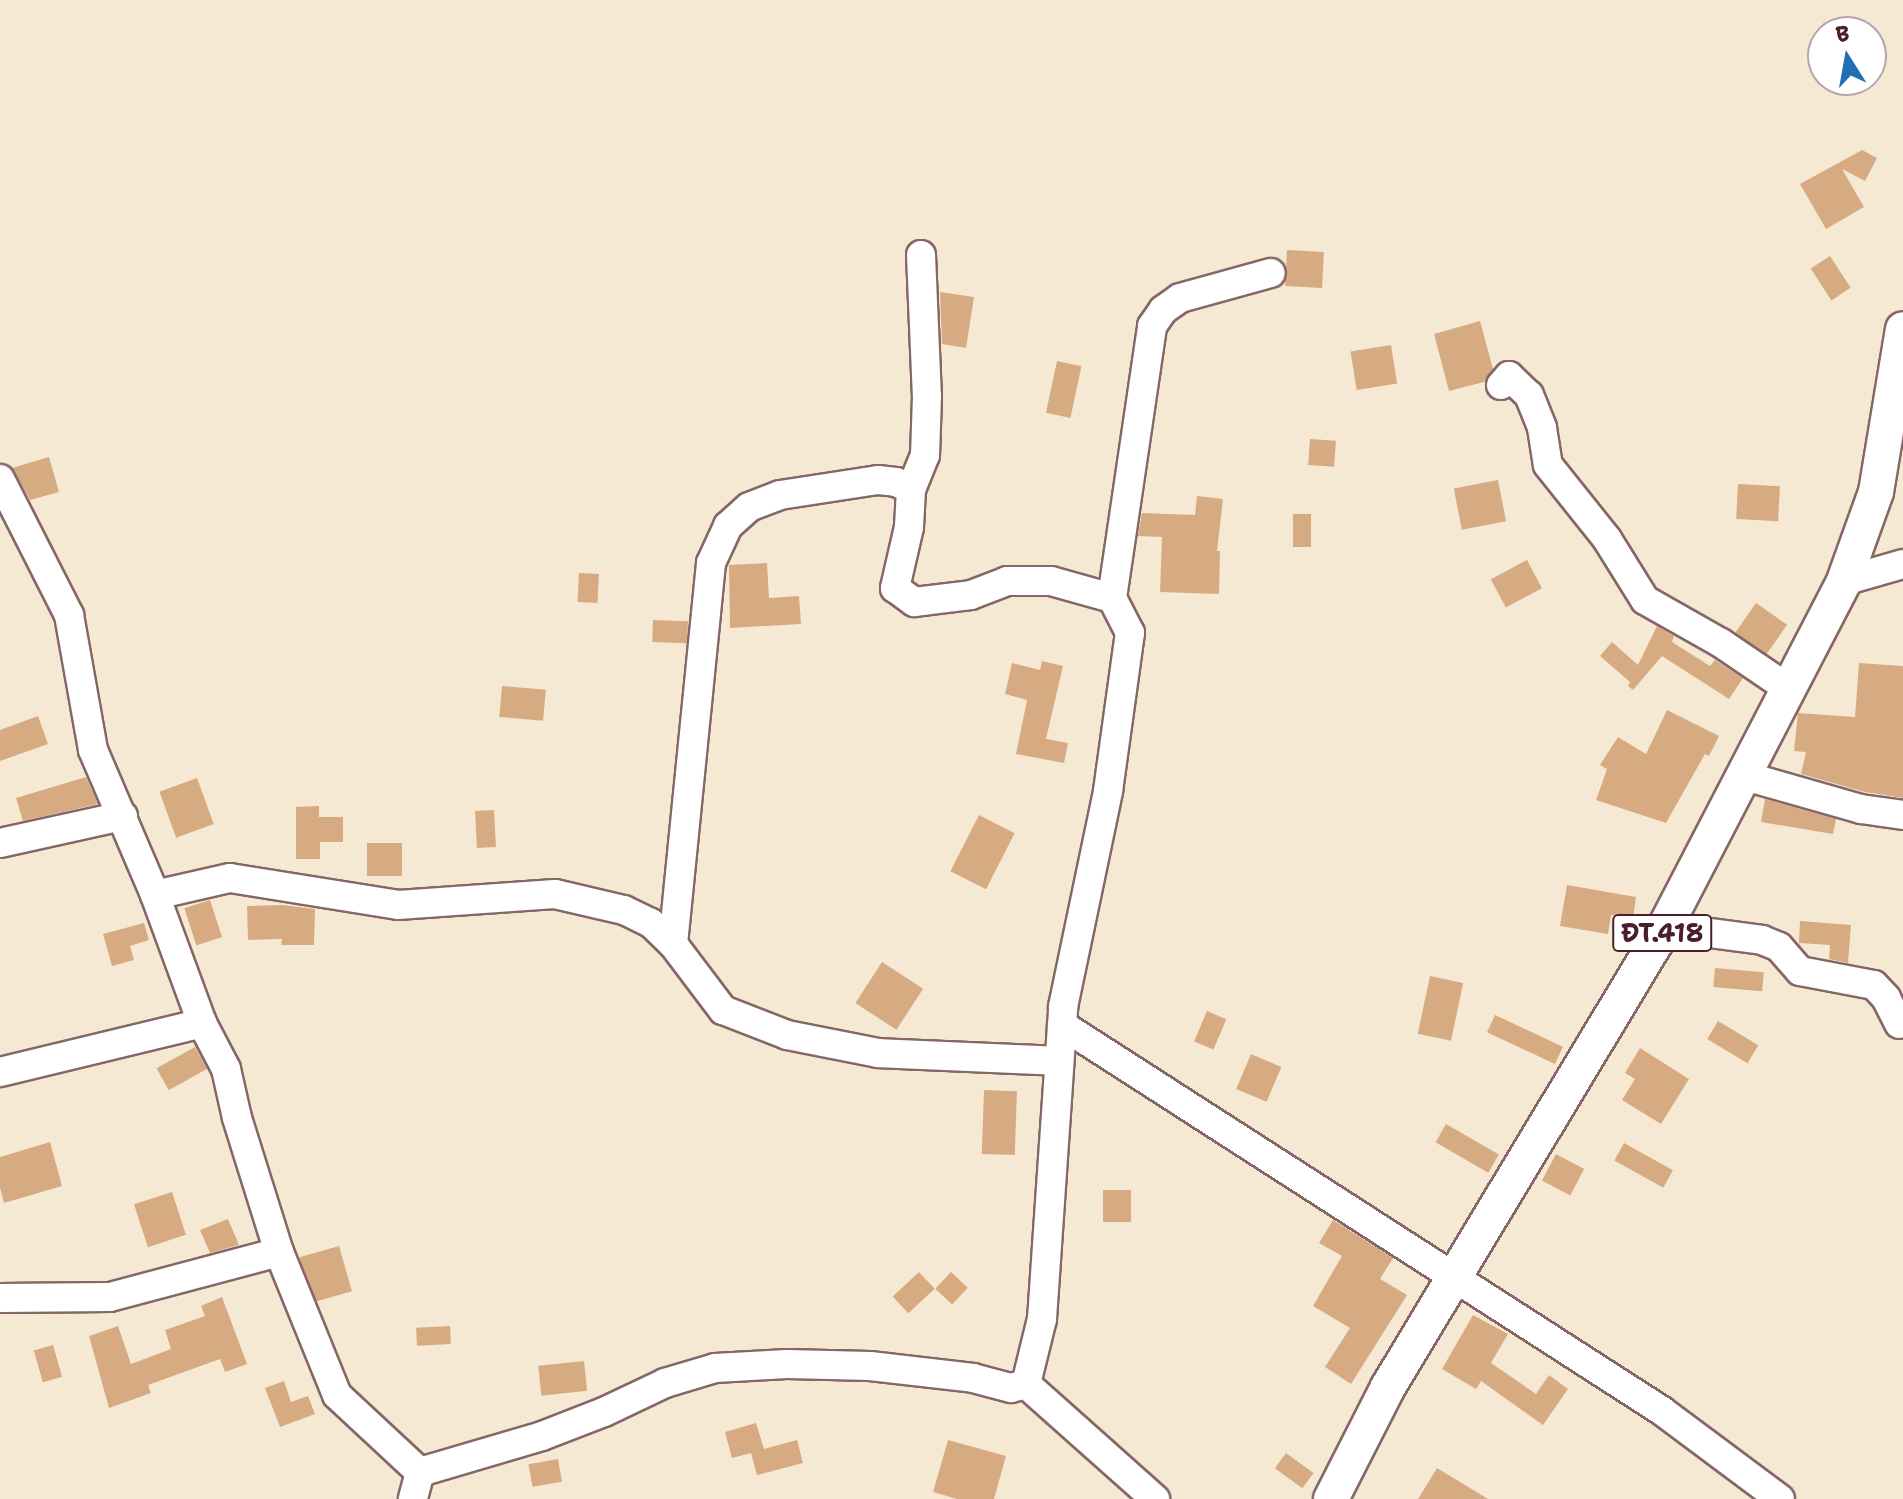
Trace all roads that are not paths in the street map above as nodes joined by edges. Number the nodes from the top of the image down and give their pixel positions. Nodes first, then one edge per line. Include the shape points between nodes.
1 (921, 255) dead end
2 (1271, 273) dead end
3 (1903, 329) edge
4 (1501, 385) dead end
5 (0, 479) edge
6 (911, 489) junction
7 (1903, 564) edge
8 (1844, 581) junction
9 (1112, 598) junction
10 (1786, 687) junction
11 (1745, 776) junction
12 (1903, 815) edge
13 (123, 816) junction
14 (0, 843) edge
15 (155, 895) junction
16 (1665, 927) junction
17 (673, 944) junction
18 (202, 1023) junction
19 (1899, 1024) dead end
20 (1062, 1025) junction
21 (1059, 1061) junction
22 (0, 1072) edge
23 (279, 1252) junction
24 (1454, 1277) junction
25 (0, 1298) edge
26 (1026, 1384) junction
27 (417, 1485) edge
28 (1155, 1499) edge
29 (1331, 1499) edge
30 (1780, 1499) edge

1 - 6 street via 925,455
2 - 9 street via 1180,298 1152,326
3 - 8 main road, ĐT.418 via 1876,492
4 - 10 street via 1509,376 1529,395 1548,465 1607,539 1645,600
5 - 13 street via 69,615 93,750
6 - 9 street via 909,527 895,588 914,602 971,595 1007,581 1051,581
6 - 17 street via 878,480 780,495 749,507 728,526 711,563
7 - 8 street
8 - 10 main road, ĐT.418
9 - 20 street via 1130,633 1108,791
10 - 11 main road, ĐT.418
11 - 12 street via 1861,809
11 - 16 main road, ĐT.418
13 - 14 street
13 - 15 street
15 - 17 street via 230,878 398,905 555,894 624,910 651,923
15 - 18 street
16 - 19 street via 1762,940 1779,947 1800,971 1874,985
16 - 24 main road, ĐT.418
17 - 21 street via 723,1010 787,1035 878,1053
18 - 22 street
18 - 23 street via 226,1069
20 - 21 street
20 - 24 street
21 - 26 street via 1042,1319
23 - 25 street via 110,1297
23 - 27 street via 337,1395
24 - 29 main road, ĐT.418 via 1388,1387
24 - 30 street via 1662,1411
26 - 27 street via 1011,1388 973,1378 870,1366 715,1368 665,1383
26 - 28 street

